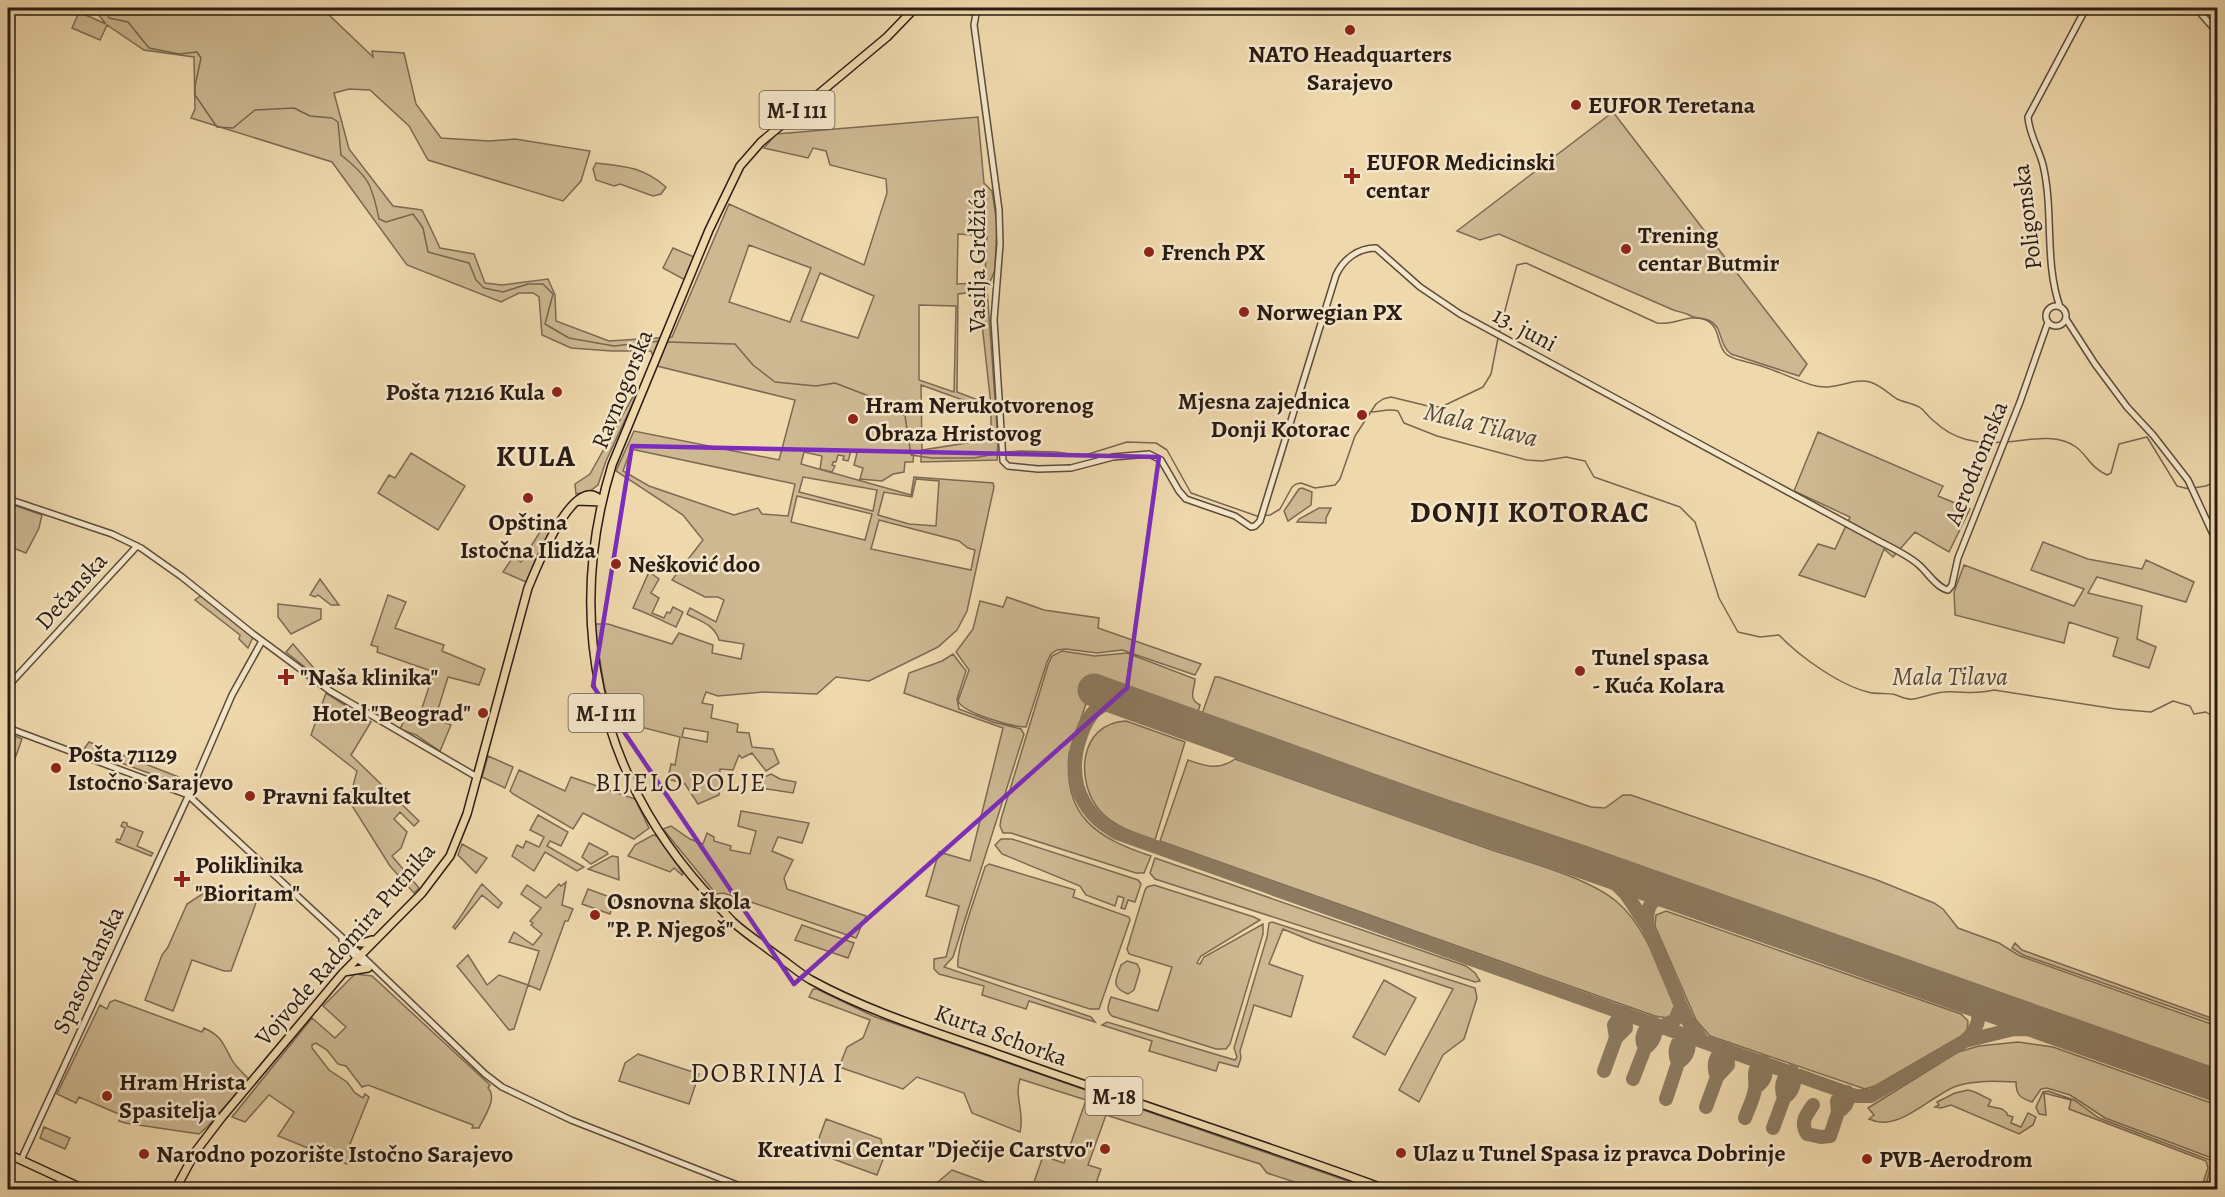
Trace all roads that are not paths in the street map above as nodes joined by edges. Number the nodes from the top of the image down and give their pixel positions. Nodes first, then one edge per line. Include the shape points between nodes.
1 (915, 8) edge
2 (977, 8) edge
3 (2086, 8) edge
4 (2196, 8) edge
5 (2217, 33) edge
6 (2057, 307) junction
7 (2066, 319) junction
8 (2048, 322) junction
9 (2057, 326) junction
10 (2073, 332) junction
11 (2043, 339) junction
12 (608, 480) junction
13 (590, 495) junction
14 (8, 499) edge
15 (579, 501) junction
16 (602, 502) junction
17 (599, 517) junction
18 (1258, 524) joint
19 (2217, 545) edge
20 (137, 546) junction
21 (1939, 586) joint
22 (262, 641) junction
23 (8, 686) edge
24 (8, 728) edge
25 (477, 777) junction
26 (188, 795) junction
27 (699, 884) joint
28 (344, 939) junction
29 (374, 939) junction
30 (358, 956) junction
31 (368, 968) junction
32 (379, 971) junction
33 (342, 974) junction
34 (8, 1154) edge
35 (21, 1160) junction
36 (86, 1190) edge
37 (175, 1190) edge
38 (750, 1190) edge
39 (1388, 1190) edge

1 - 12 main road, Ravnogorska / M-I 111 via 740,166 665,336
2 - 18 street, Vasilja Grdžića via 974,26 999,210 994,320 1003,457 1008,466 1038,469 1071,468 1130,454 1154,455 1164,463 1186,499 1235,516 1251,526
3 - 6 street, Poligonska via 2028,117 2043,166
4 - 5 street
6 - 7 street via 2065,312
6 - 8 street via 2046,314
7 - 9 street
7 - 10 street
8 - 9 street
8 - 11 street, Aerodromska
9 - 10 street
9 - 11 street, Aerodromska
10 - 19 street via 2127,407 2188,480
11 - 21 street, Aerodromska via 1958,558 1950,588
12 - 13 main road
12 - 16 main road, Ravnogorska / M-I 111
13 - 15 main road
13 - 16 main road
14 - 20 street
15 - 16 main road
15 - 17 main road via 593,507
15 - 25 main road, Vojvode Radomira Putnika via 555,530 528,588
16 - 17 main road, Ravnogorska / M-I 111
17 - 27 main road, Ravnogorska / M-I 111 via 590,597 598,685 617,748 645,810 666,844
18 - 21 street, 13. juni via 1336,275 1347,258 1376,248 1439,301 1918,563
20 - 22 street via 182,576
20 - 23 street, Dečanska
22 - 25 street via 330,691
22 - 26 street, Spasovdanska via 232,695
24 - 26 street
25 - 29 main road, Vojvode Radomira Putnika via 450,856 422,893
26 - 28 street
26 - 35 street, Spasovdanska
27 - 39 main road, Kurta Schorka / M-18 via 735,924 801,974 842,996
28 - 29 main road via 363,943
28 - 30 street
29 - 30 main road, Vojvode Radomira Putnika
30 - 31 street
30 - 32 street
30 - 33 main road, Vojvode Radomira Putnika
31 - 32 street
31 - 33 main road
32 - 38 street via 493,1081 571,1120
33 - 37 main road, Vojvode Radomira Putnika via 210,1132
34 - 35 main road
35 - 36 main road

